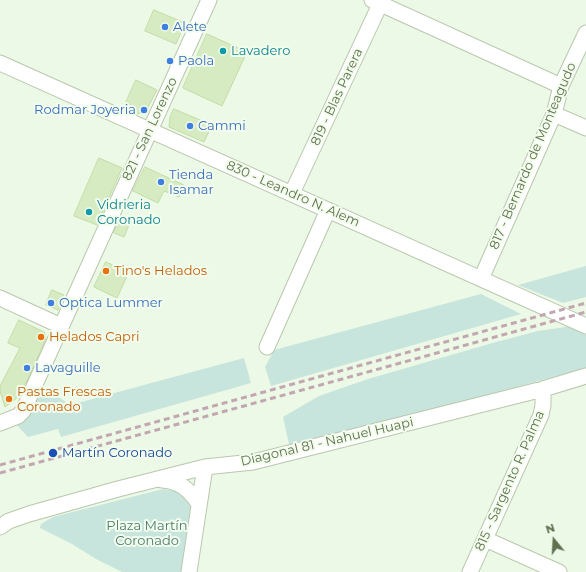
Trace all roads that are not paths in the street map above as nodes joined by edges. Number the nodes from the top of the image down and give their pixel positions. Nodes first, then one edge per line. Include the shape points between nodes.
1 (209, 0) edge
2 (378, 1) edge
3 (586, 33) edge
4 (0, 63) edge
5 (561, 86) junction
6 (554, 114) junction
7 (586, 128) edge
8 (149, 130) junction
9 (292, 193) junction
10 (328, 210) junction
11 (481, 279) junction
12 (0, 298) edge
13 (61, 326) junction
14 (586, 326) edge
15 (267, 347) dead end
16 (586, 376) edge
17 (543, 389) junction
18 (0, 423) edge
19 (205, 467) junction
20 (159, 479) junction
21 (199, 504) junction
22 (0, 527) edge
23 (486, 539) junction
24 (189, 572) edge
25 (470, 572) edge
26 (559, 572) edge

1 - 8 street, 821 - San Lorenzo
2 - 5 street
2 - 9 street, 819 - Blas Parera
3 - 5 street, 817 - Bernardo de Monteagudo
4 - 8 street, 830 - Leandro N. Alem
5 - 6 street, 817 - Bernardo de Monteagudo
6 - 7 street
6 - 11 street, 817 - Bernardo de Monteagudo
8 - 9 street, 830 - Leandro N. Alem
8 - 13 street, 821 - San Lorenzo
9 - 10 street, 830 - Leandro N. Alem
10 - 11 street, 830 - Leandro N. Alem
10 - 15 street
11 - 14 street, 830 - Leandro N. Alem
12 - 13 street
13 - 18 street, 821 - San Lorenzo via 23,411 18,416
16 - 17 street, Diagonal 81 - Nahuel Huapi
17 - 19 street, Diagonal 81 - Nahuel Huapi via 253,462
17 - 23 street, 815 - Sargento R. Palma via 541,415
19 - 20 street, Diagonal 81 - Nahuel Huapi
19 - 21 street
20 - 21 street via 171,480 183,486
20 - 22 street, Diagonal 81 - Nahuel Huapi via 29,514
21 - 24 street
23 - 25 street, 815 - Sargento R. Palma
23 - 26 street

